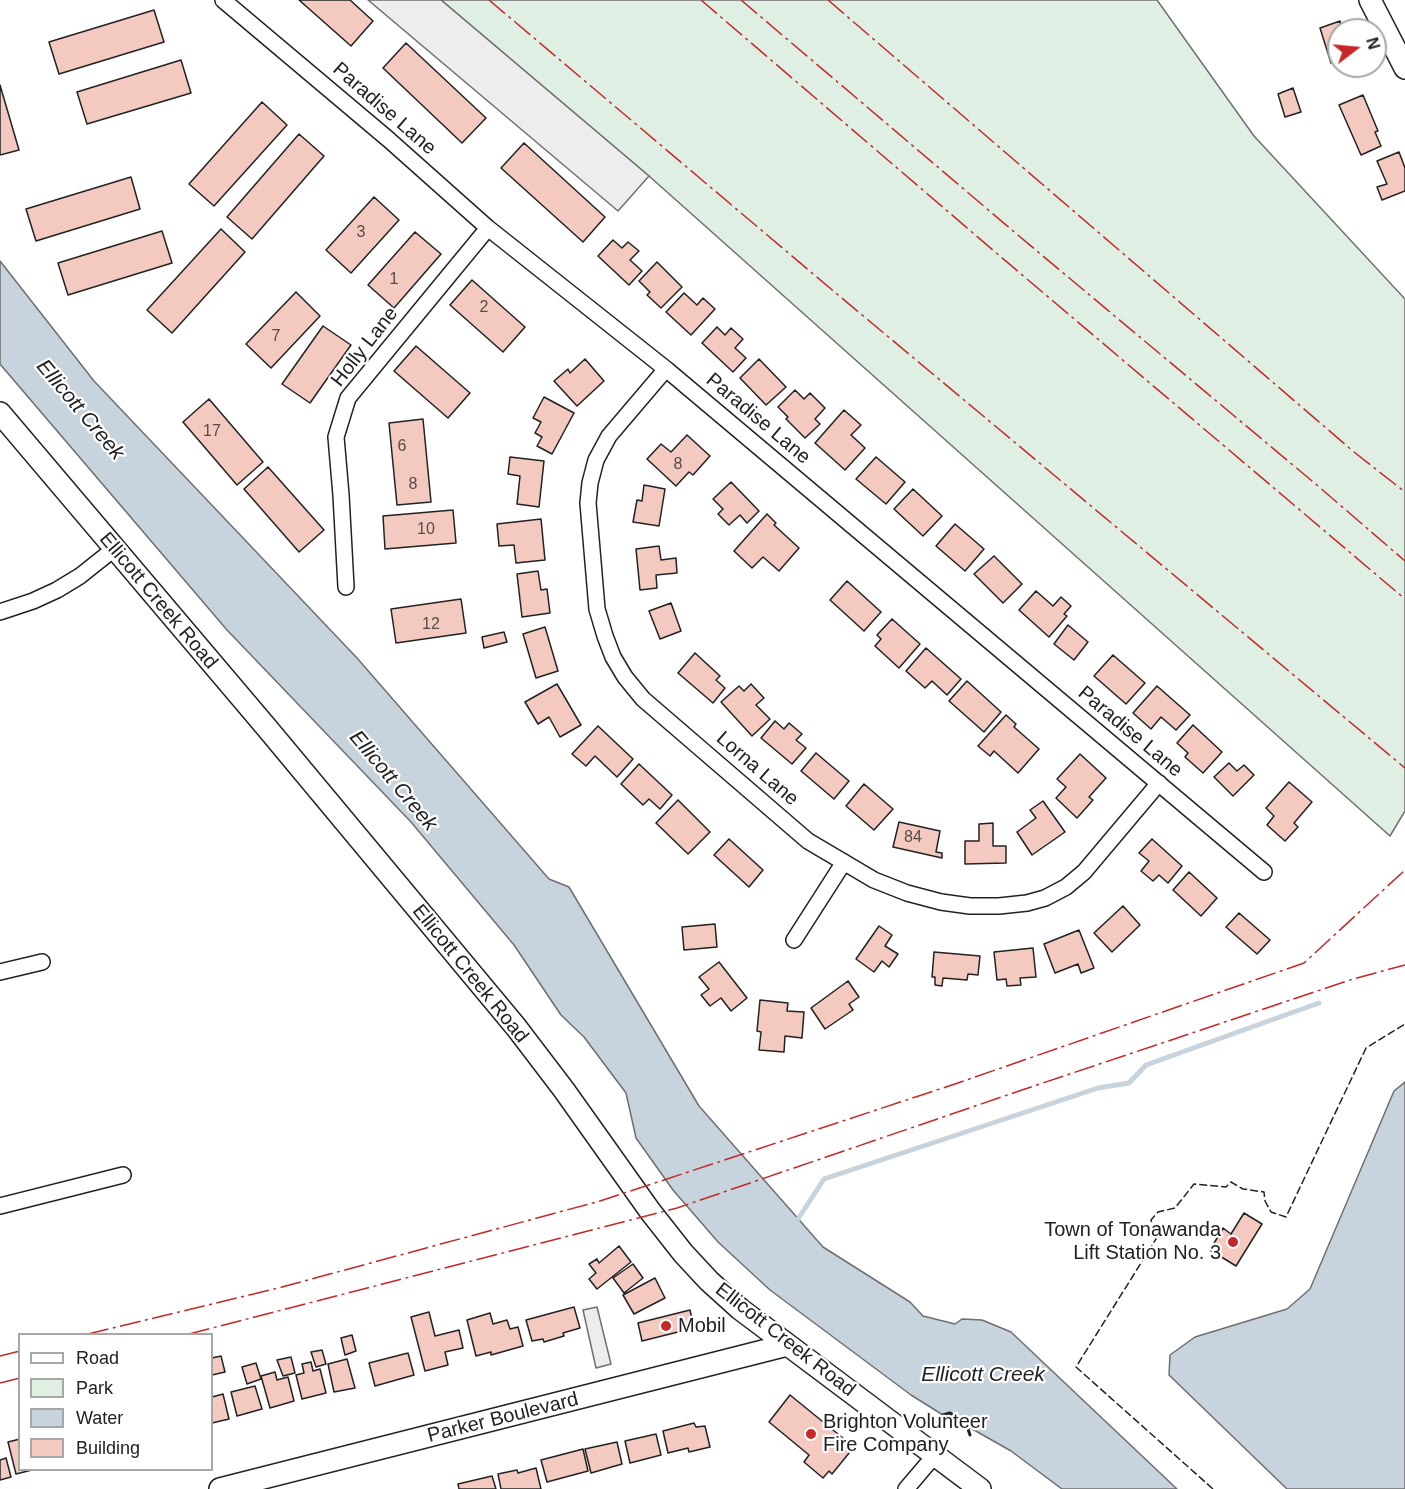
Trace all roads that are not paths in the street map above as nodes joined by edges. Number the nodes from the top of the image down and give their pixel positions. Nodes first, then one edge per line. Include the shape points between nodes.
1 (223, 0) edge
2 (1370, 0) edge
3 (1405, 68) edge
4 (488, 228) junction
5 (666, 369) junction
6 (0, 413) edge
7 (114, 549) junction
8 (346, 587) dead end
9 (0, 612) edge
10 (1159, 783) junction
11 (844, 862) junction
12 (1264, 872) dead end
13 (794, 940) dead end
14 (42, 962) dead end
15 (0, 972) edge
16 (123, 1175) dead end
17 (0, 1206) edge
18 (786, 1345) junction
19 (935, 1455) junction
20 (220, 1489) edge
21 (906, 1489) edge
22 (980, 1489) edge

1 - 4 street, Paradise Lane
2 - 3 street
4 - 5 street, Paradise Lane
4 - 8 street, Holly Lane via 348,398 336,437
5 - 10 street, Paradise Lane
5 - 11 street, Lorna Lane via 609,436 596,460 590,483 588,503 597,609 605,636 625,677 643,699 808,840
6 - 7 street, Ellicott Creek Road
7 - 9 street via 57,590
7 - 18 street, Ellicott Creek Road via 516,1028 683,1253 740,1309
10 - 11 street, Lorna Lane via 1084,872 1046,898 1027,903 970,906 941,902 874,880
10 - 12 street, Paradise Lane
11 - 13 street
14 - 15 street
16 - 17 street
18 - 19 street, Ellicott Creek Road
18 - 20 street, Parker Boulevard
19 - 21 street
19 - 22 street, Ellicott Creek Road

